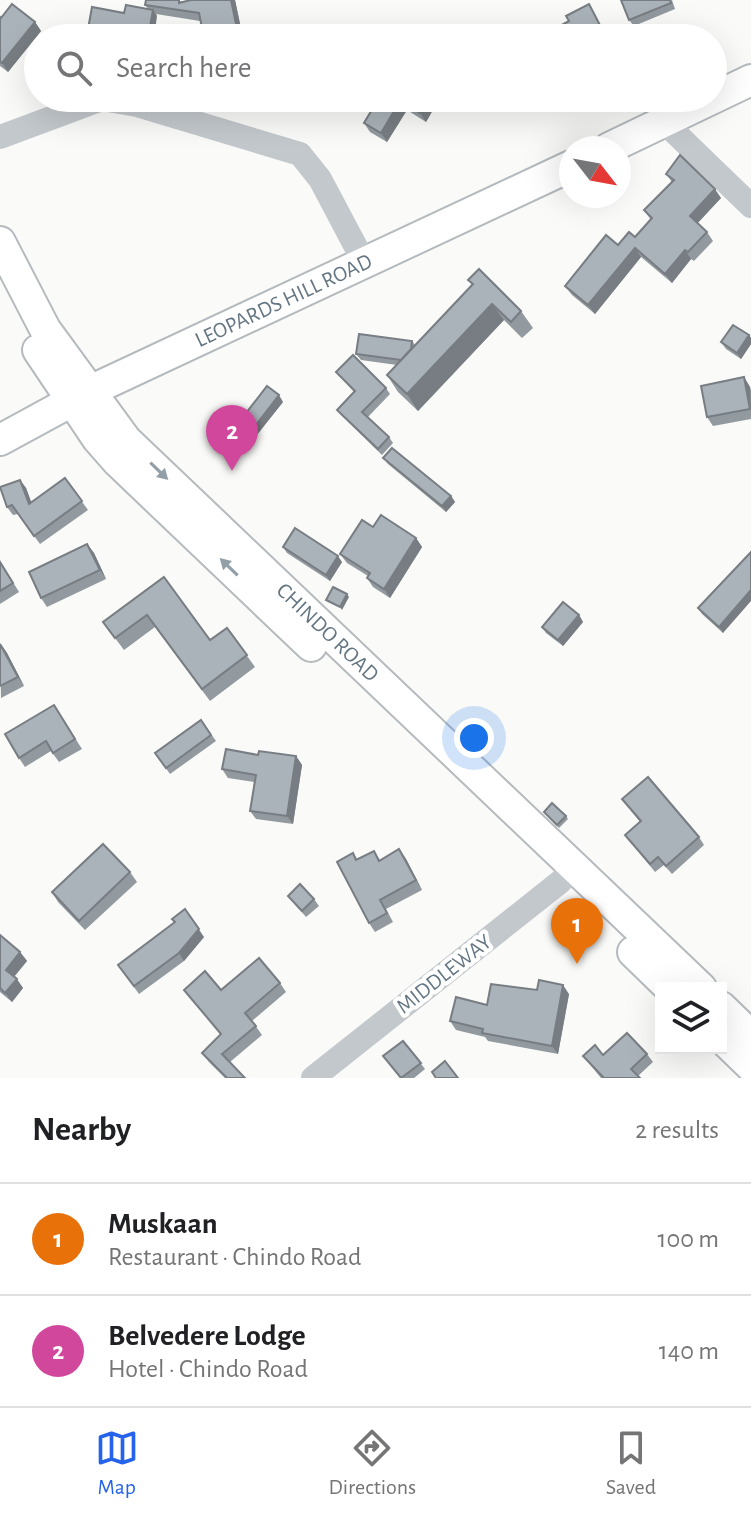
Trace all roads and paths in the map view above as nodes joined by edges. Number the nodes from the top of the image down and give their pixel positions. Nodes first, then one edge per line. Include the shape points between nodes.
1 (751, 80) edge
2 (727, 92) edge
3 (67, 112) edge
4 (160, 112) edge
5 (685, 112) edge
6 (664, 122) junction
7 (0, 137) edge
8 (631, 138) edge
9 (559, 172) edge
10 (751, 206) edge
11 (0, 242) edge
12 (365, 264) junction
13 (0, 287) edge
14 (51, 352) junction
15 (139, 368) junction
16 (81, 395) junction
17 (12, 433) edge
18 (112, 439) junction
19 (567, 875) junction
20 (665, 982) edge
21 (694, 982) edge
22 (727, 1013) edge
23 (751, 1036) edge
24 (727, 1043) edge
25 (751, 1066) edge
26 (313, 1078) edge

1 - 2 main road
3 - 7 street
4 - 12 street via 300,154 320,179
5 - 6 main road
6 - 8 main road
6 - 10 street
9 - 12 main road, LEOPARDS HILL ROAD
11 - 14 main road, CHINDO ROAD via 45,329
12 - 15 main road, LEOPARDS HILL ROAD
13 - 14 main road, CHINDO ROAD
14 - 15 main road via 112,374
14 - 16 main road, CHINDO ROAD
14 - 17 main road
15 - 16 main road, LEOPARDS HILL ROAD
15 - 18 main road via 125,390
16 - 17 main road, LEOPARDS HILL ROAD
16 - 18 main road, CHINDO ROAD
17 - 18 main road via 62,424
18 - 19 main road, CHINDO ROAD
19 - 20 main road, CHINDO ROAD
19 - 21 main road, CHINDO ROAD
19 - 26 street, MIDDLEWAY
22 - 23 main road
24 - 25 main road

